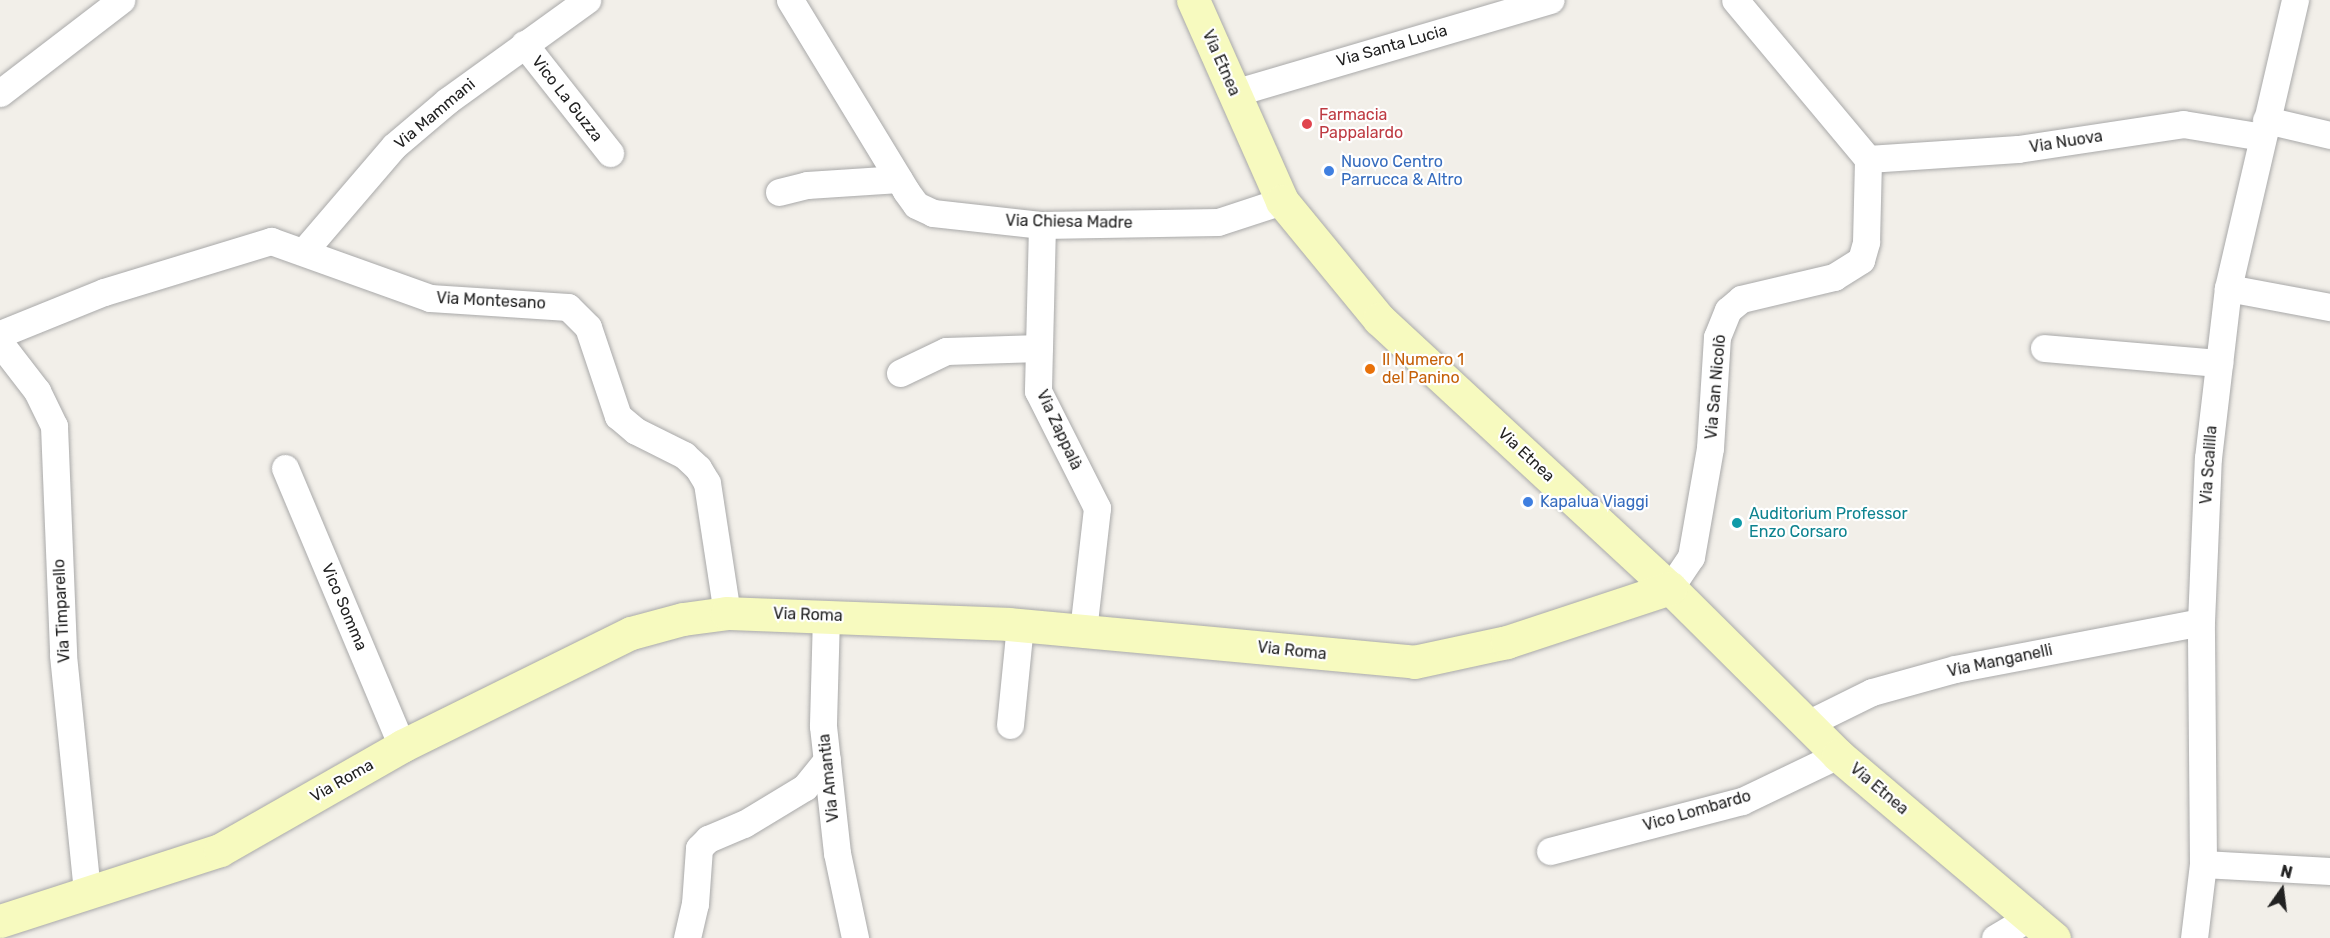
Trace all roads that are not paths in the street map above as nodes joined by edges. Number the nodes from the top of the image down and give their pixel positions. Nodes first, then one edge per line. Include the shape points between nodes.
1 (121, 0) edge
2 (586, 0) edge
3 (790, 0) edge
4 (1193, 0) edge
5 (1551, 0) edge
6 (1735, 0) edge
7 (2290, 1) edge
8 (524, 44) junction
9 (0, 93) edge
10 (1234, 93) junction
11 (2264, 128) junction
12 (2330, 135) edge
13 (610, 153) dead end
14 (1868, 159) junction
15 (899, 179) junction
16 (779, 192) dead end
17 (1281, 201) junction
18 (1042, 225) junction
19 (304, 251) junction
20 (2228, 288) junction
21 (2330, 307) edge
22 (0, 334) edge
23 (0, 343) edge
24 (1039, 348) junction
25 (2044, 348) dead end
26 (2219, 363) junction
27 (900, 373) dead end
28 (285, 468) dead end
29 (1671, 588) junction
30 (728, 613) junction
31 (826, 616) junction
32 (2201, 622) junction
33 (1020, 625) junction
34 (1083, 631) junction
35 (1010, 724) dead end
36 (1807, 724) junction
37 (402, 746) junction
38 (1838, 755) junction
39 (827, 760) junction
40 (1550, 851) dead end
41 (2203, 864) junction
42 (2330, 871) edge
43 (87, 893) junction
44 (0, 921) edge
45 (2043, 927) edge
46 (687, 938) edge
47 (855, 938) edge
48 (1995, 938) edge
49 (2194, 938) edge

1 - 9 street
2 - 8 street, Via Mammani
3 - 15 street, Via Chiesa Madre
4 - 10 main road, Via Etnea
5 - 10 street, Via Santa Lucia
6 - 14 street
7 - 11 street, Via Scalilla
8 - 13 street, Vico La Guzza
8 - 19 street, Via Mammani via 394,146
10 - 17 main road, Via Etnea
11 - 12 street, Via Nuova
11 - 14 street, Via Nuova via 2183,124 2018,149
11 - 20 street, Via Scalilla
14 - 29 street, Via San Nicolò via 1866,242 1861,260 1834,277 1741,299 1728,310 1717,337 1710,448 1691,557
15 - 16 street via 807,185
15 - 18 street, Via Chiesa Madre via 916,205 933,213
17 - 18 street, Via Chiesa Madre via 1218,222
17 - 29 main road, Via Etnea via 1379,319
18 - 24 street, Via Zappalà
19 - 22 street, Via Montesano via 272,241 104,292
19 - 30 street, Via Montesano via 430,298 549,303 568,307 580,316 588,327 618,416 636,431 684,455 699,468 707,483
20 - 21 street
20 - 26 street, Via Scalilla
23 - 43 street, Via Timparello via 37,391 54,426 63,655
24 - 27 street via 946,351
24 - 34 street, Via Zappalà via 1038,391 1097,508
25 - 26 street
26 - 32 street, Via Scalilla via 2208,458
28 - 37 street, Vico Somma
29 - 34 main road, Via Roma via 1507,642 1414,662
29 - 36 main road, Via Etnea
30 - 31 main road, Via Roma
30 - 37 main road, Via Roma via 683,619 631,633
31 - 33 main road, Via Roma
31 - 39 street, Via Amantia via 823,726
32 - 36 street, Via Manganelli via 1954,669 1872,692
32 - 41 street, Via Scalilla
33 - 34 main road, Via Roma
33 - 35 street
36 - 38 main road, Via Etnea
37 - 43 main road, Via Roma via 219,850
38 - 40 street, Vico Lombardo via 1742,801
38 - 45 main road, Via Etnea
39 - 46 street via 804,786 744,824 708,839 699,848 695,904
39 - 47 street, Via Amantia via 837,854
41 - 42 street
41 - 49 street, Via Scalilla
43 - 44 main road, Via Roma
45 - 48 street

